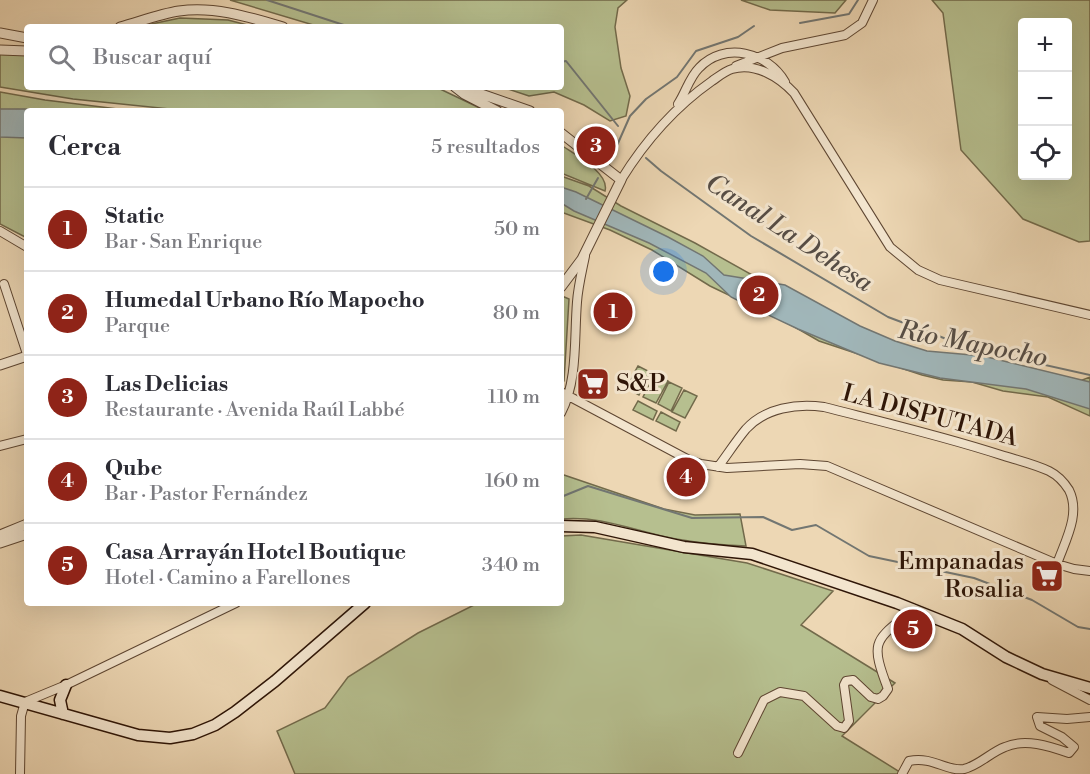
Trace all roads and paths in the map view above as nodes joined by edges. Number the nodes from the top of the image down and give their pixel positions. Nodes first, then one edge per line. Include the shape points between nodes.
1 (873, 0) edge
2 (131, 24) edge
3 (273, 24) edge
4 (0, 33) edge
5 (24, 37) edge
6 (0, 50) edge
7 (24, 51) edge
8 (758, 57) junction
9 (730, 69) junction
10 (788, 86) junction
11 (459, 90) edge
12 (469, 90) edge
13 (491, 108) edge
14 (520, 108) edge
15 (673, 113) junction
16 (564, 137) edge
17 (619, 184) junction
18 (0, 231) edge
19 (24, 245) edge
20 (586, 250) junction
21 (564, 283) edge
22 (4, 284) dead end
23 (564, 287) edge
24 (577, 299) junction
25 (1090, 315) edge
26 (24, 346) edge
27 (24, 356) edge
28 (0, 365) edge
29 (565, 394) edge
30 (24, 440) edge
31 (0, 446) edge
32 (718, 467) junction
33 (24, 525) edge
34 (564, 526) edge
35 (0, 535) edge
36 (24, 535) edge
37 (0, 543) edge
38 (1057, 564) junction
39 (1090, 571) edge
40 (230, 606) edge
41 (362, 606) edge
42 (914, 609) junction
43 (1042, 674) junction
44 (66, 685) junction
45 (1090, 688) edge
46 (0, 696) edge
47 (1090, 700) edge
48 (25, 702) junction
49 (63, 714) junction
50 (1090, 717) edge
51 (738, 753) dead end
52 (20, 774) edge
53 (902, 774) edge

1 - 8 street via 862,23 845,35
2 - 3 street via 200,10 242,15
4 - 5 street
6 - 7 street
8 - 9 street
8 - 10 street via 776,69
8 - 15 street via 735,52 707,60 696,71
9 - 10 street via 759,70
9 - 15 street
10 - 25 street via 883,238 907,263 940,280
11 - 13 street
12 - 14 street
15 - 17 street via 644,146
16 - 17 street
17 - 20 street
18 - 19 street
20 - 21 street
20 - 24 street
22 - 26 street
23 - 24 street via 573,290
24 - 29 street via 572,379
27 - 28 street
29 - 32 street via 689,460
30 - 31 street
32 - 38 street via 827,466
32 - 38 street, LA DISPUTADA via 755,422 773,412 803,405 976,446 1050,471 1065,485 1074,512
33 - 35 street
34 - 42 main road via 595,527 684,547 752,554
36 - 37 street
38 - 39 street
40 - 44 street
41 - 49 main road via 267,687 204,730 182,736 148,737
42 - 43 main road via 962,629
42 - 51 street via 879,640 876,648 888,689 883,696 871,697 853,680 846,681 849,721 844,728 804,696 780,692 764,700
43 - 45 main road
43 - 47 street
44 - 48 street
44 - 49 main road via 60,700
46 - 48 main road
48 - 49 main road
48 - 52 street via 21,716
50 - 53 street via 1037,717 1040,726 1074,747 1069,753 1038,744 1021,744 1005,747 965,769 955,770 920,759 909,761

